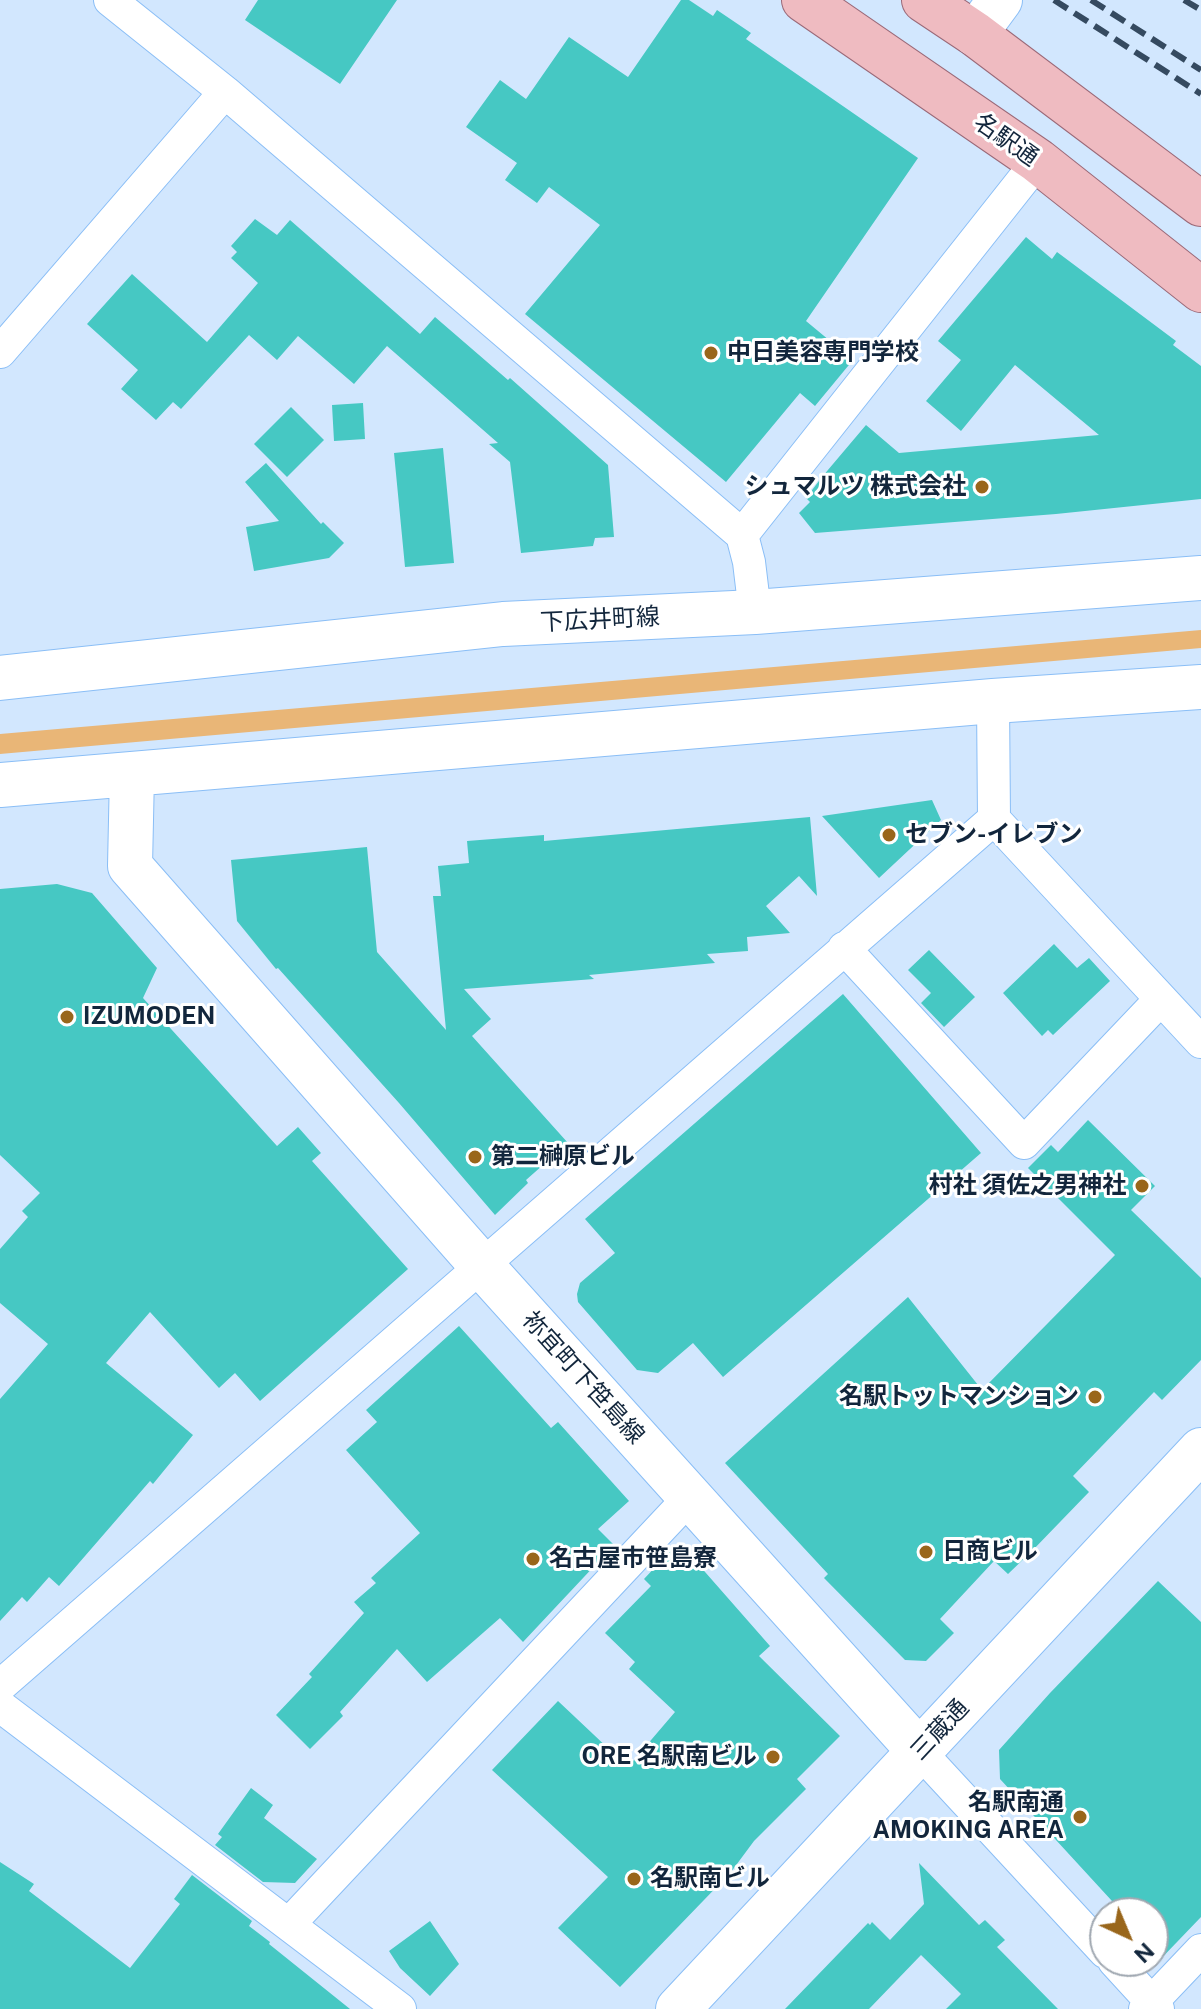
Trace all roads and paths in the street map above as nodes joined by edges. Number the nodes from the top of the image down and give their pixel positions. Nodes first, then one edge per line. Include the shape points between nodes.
1 (110, 0) edge
2 (804, 0) edge
3 (924, 0) edge
4 (987, 17) edge
5 (225, 92) junction
6 (1038, 161) junction
7 (1201, 204) edge
8 (1201, 290) edge
9 (0, 352) edge
10 (742, 535) junction
11 (1201, 578) edge
12 (755, 612) junction
13 (0, 678) edge
14 (1201, 687) edge
15 (993, 701) junction
16 (132, 774) junction
17 (0, 785) edge
18 (994, 819) junction
19 (844, 948) junction
20 (1160, 1000) junction
21 (1201, 1042) edge
22 (481, 1265) junction
23 (1201, 1450) edge
24 (690, 1497) junction
25 (0, 1686) edge
26 (0, 1706) edge
27 (920, 1752) junction
28 (290, 1923) junction
29 (1089, 1935) edge
30 (1201, 1950) edge
31 (1127, 1977) edge
32 (1152, 2007) edge
33 (400, 2009) edge
34 (678, 2009) edge

1 - 5 street
2 - 6 main road, 名駅通
3 - 4 main road
4 - 7 main road
5 - 9 street
5 - 10 street
6 - 8 main road, 名駅通
6 - 10 street
10 - 12 street
11 - 12 street, 下広井町線
12 - 13 street, 下広井町線 via 503,624
14 - 15 street
15 - 16 street
15 - 18 street
16 - 17 street
16 - 22 street, 祢宜町下笹島線 via 130,866
18 - 19 street
18 - 20 street
19 - 20 street via 1024,1143
19 - 22 street
20 - 21 street
22 - 24 street, 祢宜町下笹島線
22 - 25 street
23 - 27 street, 三蔵通
24 - 27 street, 祢宜町下笹島線
24 - 28 street
26 - 28 street
27 - 29 street, 祢宜町下笹島線
27 - 34 street, 三蔵通
28 - 33 street
30 - 32 street
31 - 32 street

